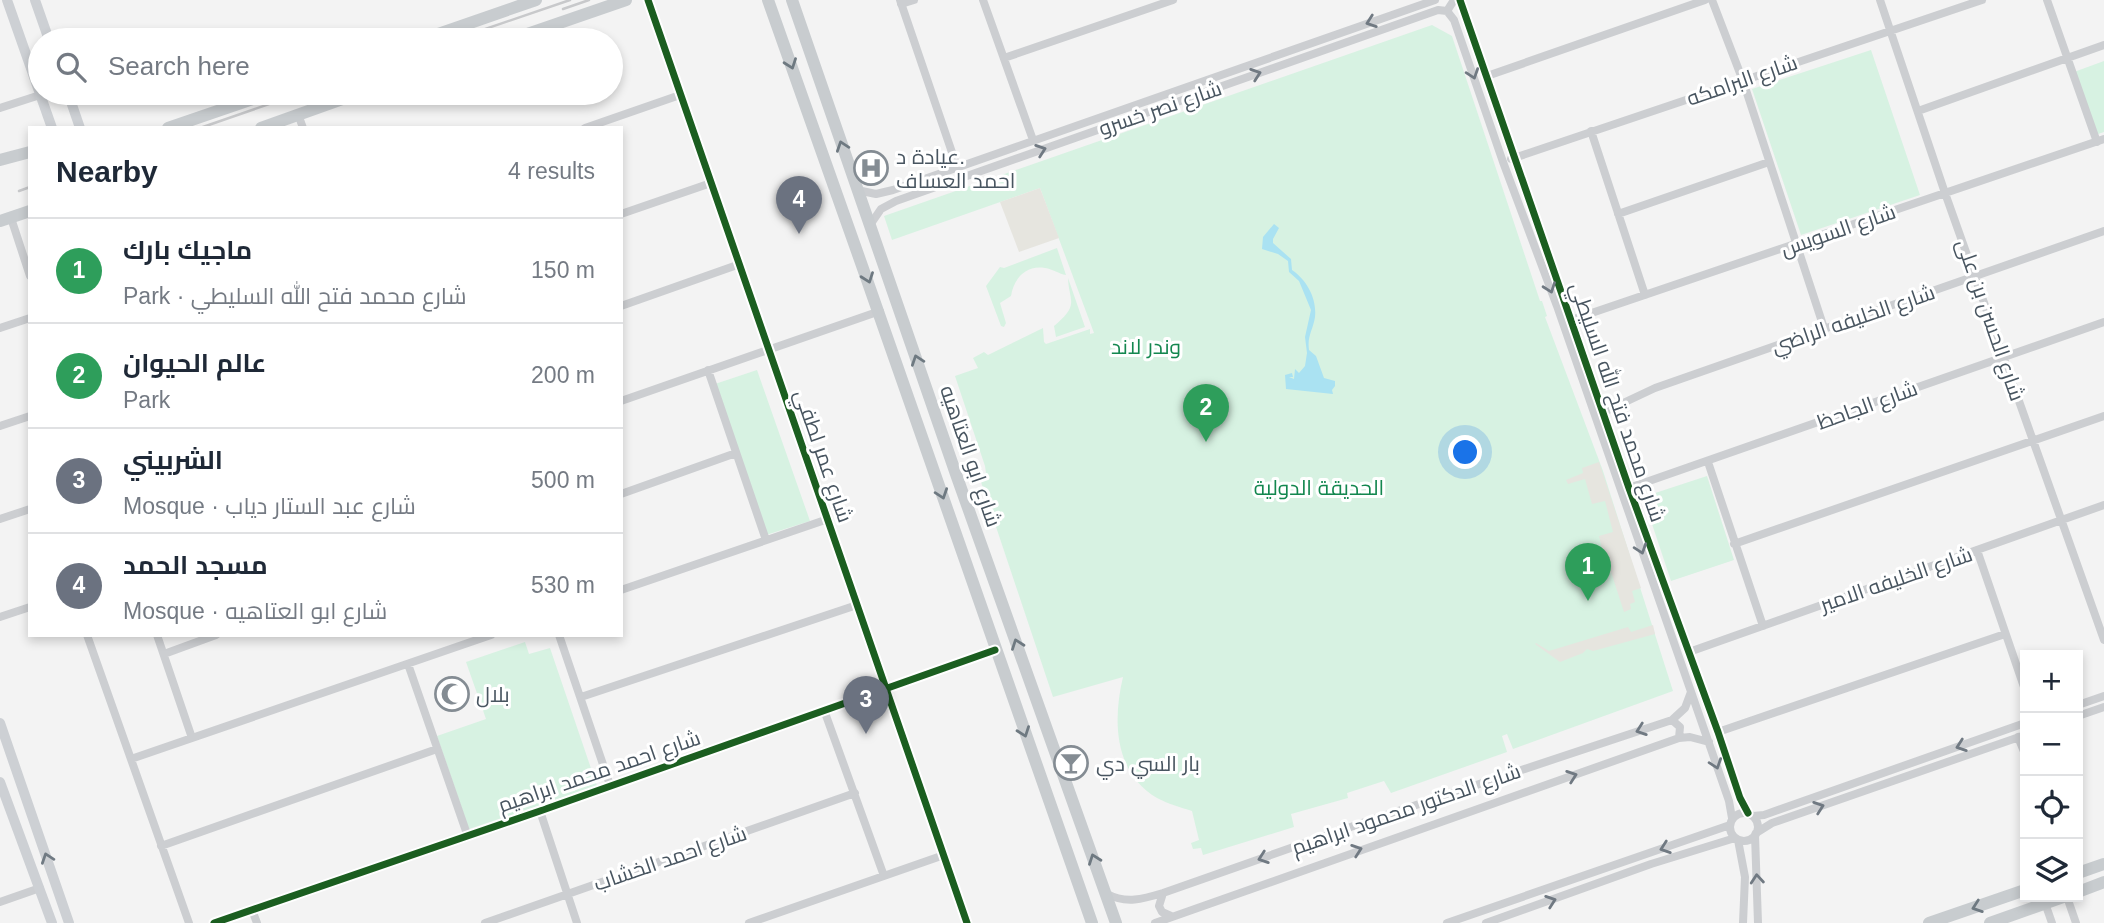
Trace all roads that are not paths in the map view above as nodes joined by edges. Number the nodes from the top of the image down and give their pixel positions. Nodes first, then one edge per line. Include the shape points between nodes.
1 (7, 0) edge
2 (36, 0) edge
3 (536, 0) edge
4 (626, 0) edge
5 (648, 0) edge
6 (768, 0) edge
7 (792, 0) edge
8 (914, 0) edge
9 (984, 0) edge
10 (1173, 0) edge
11 (1435, 0) edge
12 (1454, 0) edge
13 (1460, 0) edge
14 (1705, 0) edge
15 (1712, 0) edge
16 (1880, 0) edge
17 (1982, 0) edge
18 (2048, 0) edge
19 (900, 2) edge
20 (1443, 11) junction
21 (45, 28) edge
22 (456, 28) edge
23 (545, 28) edge
24 (1890, 30) junction
25 (2104, 45) edge
26 (28, 55) edge
27 (1004, 58) junction
28 (2067, 58) junction
29 (1487, 76) junction
30 (1743, 81) junction
31 (680, 95) junction
32 (28, 99) edge
33 (46, 105) edge
34 (72, 105) edge
35 (235, 105) edge
36 (324, 105) edge
37 (0, 108) edge
38 (1918, 111) junction
39 (298, 114) junction
40 (51, 126) edge
41 (79, 126) edge
42 (174, 126) edge
43 (266, 126) edge
44 (302, 126) edge
45 (591, 126) edge
46 (1591, 131) junction
47 (1033, 141) junction
48 (2100, 141) edge
49 (28, 153) edge
50 (1515, 158) junction
51 (0, 160) edge
52 (1503, 162) junction
53 (1769, 162) junction
54 (957, 167) junction
55 (711, 183) junction
56 (857, 190) junction
57 (893, 190) junction
58 (1945, 193) junction
59 (896, 201) junction
60 (28, 212) edge
61 (623, 213) edge
62 (1618, 214) junction
63 (5, 219) edge
64 (870, 225) junction
65 (2104, 230) edge
66 (1796, 244) junction
67 (740, 264) junction
68 (28, 271) edge
69 (1975, 276) junction
70 (1645, 295) junction
71 (623, 305) edge
72 (880, 311) junction
73 (28, 319) edge
74 (1571, 320) junction
75 (2104, 322) edge
76 (0, 328) edge
77 (1824, 328) junction
78 (769, 349) junction
79 (2004, 357) junction
80 (708, 370) junction
81 (623, 400) edge
82 (1604, 412) junction
83 (2104, 416) edge
84 (28, 417) edge
85 (0, 426) edge
86 (2033, 441) junction
87 (736, 453) junction
88 (1708, 462) junction
89 (1629, 488) junction
90 (623, 493) edge
91 (2104, 505) edge
92 (28, 510) edge
93 (0, 519) edge
94 (828, 519) junction
95 (2062, 520) junction
96 (766, 540) junction
97 (1734, 544) junction
98 (1977, 550) junction
99 (623, 589) edge
100 (857, 605) junction
101 (28, 608) edge
102 (0, 617) edge
103 (1763, 626) junction
104 (2006, 634) junction
105 (88, 637) edge
106 (158, 637) edge
107 (210, 637) edge
108 (560, 637) edge
109 (476, 638) edge
110 (2104, 640) edge
111 (995, 650) junction
112 (1689, 652) junction
113 (164, 653) junction
114 (408, 664) junction
115 (2020, 675) edge
116 (887, 688) junction
117 (1691, 692) junction
118 (581, 697) junction
119 (2100, 697) edge
120 (2083, 703) edge
121 (2102, 708) edge
122 (824, 710) junction
123 (2083, 714) edge
124 (1672, 720) junction
125 (0, 723) edge
126 (2020, 725) edge
127 (1718, 732) junction
128 (2020, 737) edge
129 (192, 738) junction
130 (1679, 738) junction
131 (1709, 742) junction
132 (437, 749) junction
133 (131, 759) junction
134 (0, 782) edge
135 (610, 785) junction
136 (855, 793) junction
137 (540, 811) junction
138 (1750, 814) junction
139 (1731, 822) junction
140 (467, 834) junction
141 (1756, 834) junction
142 (1737, 839) junction
143 (161, 846) junction
144 (944, 855) junction
145 (2104, 864) edge
146 (2083, 871) edge
147 (884, 876) junction
148 (2104, 882) edge
149 (40, 888) junction
150 (2083, 889) edge
151 (2020, 892) edge
152 (1163, 893) junction
153 (568, 894) junction
154 (1107, 894) junction
155 (0, 902) edge
156 (2048, 902) edge
157 (2067, 902) edge
158 (2045, 903) junction
159 (252, 910) junction
160 (1171, 916) junction
161 (52, 923) edge
162 (69, 923) edge
163 (188, 923) edge
164 (214, 923) edge
165 (257, 923) edge
166 (485, 923) edge
167 (578, 923) edge
168 (749, 923) edge
169 (968, 923) edge
170 (1092, 923) edge
171 (1116, 923) edge
172 (1155, 923) edge
173 (1447, 923) edge
174 (1486, 923) edge
175 (1744, 923) edge
176 (1758, 923) edge
177 (1929, 923) edge
178 (1990, 923) edge
179 (2052, 923) edge
180 (2076, 923) edge

1 - 26 street
2 - 21 street
3 - 22 main road
4 - 23 main road
5 - 31 street, شارع عمر لطفي
6 -> 72 main road, شارع ابو العتاهيه
56 -> 7 main road, شارع ابو العتاهيه
8 - 19 street
9 - 27 street
10 - 27 street
11 - 20 street, شارع محمد فتح الله السليطي
11 -> 47 street, شارع نصر خسرو
12 - 20 street
13 - 29 street, شارع محمد فتح الله السليطي
14 - 29 street
15 - 30 street
16 - 24 street, شارع الحسن بن على
17 - 24 street, شارع البرامكه
18 - 28 street
19 - 54 street
20 -> 52 street, شارع محمد فتح الله السليطي via 1454,20
59 -> 20 street, شارع نصر خسرو
24 - 30 street, شارع البرامكه
24 - 38 street, شارع الحسن بن على
25 - 28 street
27 - 47 street
28 - 38 street
28 - 48 street
29 - 50 street, شارع محمد فتح الله السليطي
30 - 46 street, شارع البرامكه
30 - 53 street
31 - 45 street
31 - 55 street, شارع عمر لطفي
32 - 37 street
33 - 40 street
34 - 41 street
35 - 42 main road
36 - 39 main road
38 - 58 street, شارع الحسن بن على
39 - 43 main road
39 - 44 street
46 - 50 street, شارع البرامكه
46 - 62 street
47 - 54 street, شارع نصر خسرو
48 - 58 street, شارع السويس
49 - 51 main road
50 - 52 street, شارع البرامكه
50 - 74 street, شارع محمد فتح الله السليطي
52 -> 117 street, شارع محمد فتح الله السليطي
53 - 62 street
53 - 66 street
54 - 57 street, شارع نصر خسرو
55 - 61 street
55 - 67 street, شارع عمر لطفي
56 - 57 street, شارع نصر خسرو via 876,194
56 - 64 main road, شارع ابو العتاهيه
57 - 59 street via 891,196
58 - 66 street, شارع السويس
58 - 69 street, شارع الحسن بن على
59 - 64 street, شارع نصر خسرو via 881,209
60 - 63 main road
62 - 70 street
63 - 68 street
154 -> 64 main road, شارع ابو العتاهيه
65 - 69 street, شارع الخليفه الراضي
66 - 70 street, شارع السويس
66 - 77 street
67 - 71 street
67 - 78 street, شارع عمر لطفي
69 - 77 street, شارع الخليفه الراضي
69 - 79 street, شارع الحسن بن على
70 - 74 street, شارع السويس
72 - 78 street
72 -> 111 main road, شارع ابو العتاهيه
73 - 76 street
74 - 82 street, شارع محمد فتح الله السليطي
75 - 79 street, شارع الجاحظ
77 - 82 street, شارع الخليفه الراضي via 1655,388
78 - 80 street
78 - 94 street, شارع عمر لطفي
79 - 86 street, شارع الحسن بن على
79 - 88 street, شارع الجاحظ
80 - 81 street
80 - 87 street
82 - 89 street, شارع محمد فتح الله السليطي
83 - 86 street
84 - 85 street
86 - 95 street, شارع الحسن بن على
86 - 97 street
87 - 90 street
87 - 96 street
88 - 89 street, شارع الجاحظ
88 - 97 street
89 - 112 street, شارع محمد فتح الله السليطي
91 - 95 street, شارع الخليفه الامير
92 - 93 street
94 - 96 street
94 - 100 street, شارع عمر لطفي
95 - 98 street, شارع الخليفه الامير
95 - 110 street, شارع الحسن بن على
96 - 99 street
97 - 103 street
98 - 103 street, شارع الخليفه الامير
98 - 104 street
100 - 116 street, شارع عمر لطفي
100 - 118 street
101 - 102 street
103 - 112 street, شارع الخليفه الامير
104 - 115 street
104 - 127 street
105 - 133 street
106 - 113 street
107 - 113 street
108 - 118 street
109 - 114 street
111 - 116 street, شارع احمد محمد ابراهيم
111 -> 170 main road, شارع ابو العتاهيه
112 - 127 street, شارع محمد فتح الله السليطي
113 - 129 street
114 - 129 street
114 - 132 street
116 - 122 street, شارع احمد محمد ابراهيم
116 - 144 street, شارع عمر لطفي
117 - 124 street via 1685,708
117 - 131 street, شارع محمد فتح الله السليطي
118 - 135 street
119 - 120 street
119 - 121 street
121 - 123 street
122 - 135 street, شارع احمد محمد ابراهيم
122 - 136 street
124 - 130 street via 1680,727
124 -> 152 street, شارع الدكتور محمود ابراهيم
162 -> 125 street
126 -> 138 street via 1764,815
127 - 138 street, شارع محمد فتح الله السليطي
141 -> 128 street via 1772,823
129 - 133 street
130 - 131 street, شارع الدكتور محمود ابراهيم
160 -> 130 street, شارع الدكتور محمود ابراهيم
131 -> 139 street, شارع محمد فتح الله السليطي via 1729,801
132 - 140 street
132 - 143 street
133 - 143 street
134 - 149 street
135 - 137 street, شارع احمد محمد ابراهيم
136 - 147 street
136 - 153 street, شارع احمد الخشاب
137 - 140 street, شارع احمد محمد ابراهيم
137 - 153 street
138 - 139 street via 1742,813
138 - 141 street via 1758,824
139 - 142 street via 1730,830
139 -> 173 street
140 - 159 street, شارع احمد محمد ابراهيم
141 - 142 street via 1748,840
176 -> 141 street
174 -> 142 street via 1651,864
142 - 175 street via 1745,877
143 - 163 street
144 - 147 street
144 - 169 street, شارع عمر لطفي
145 - 146 main road
147 - 168 street
148 - 150 main road
149 - 155 street
149 - 161 street
151 -> 177 main road
152 - 154 street, شارع الدكتور محمود ابراهيم via 1132,901
152 - 160 street via 1159,906
153 - 166 street, شارع احمد الخشاب
153 - 167 street
154 - 171 main road, شارع ابو العتاهيه
156 - 158 main road
157 - 180 street
158 - 178 main road
158 - 179 street
159 - 164 street, شارع احمد محمد ابراهيم
159 - 165 street
160 - 172 street, شارع الدكتور محمود ابراهيم

